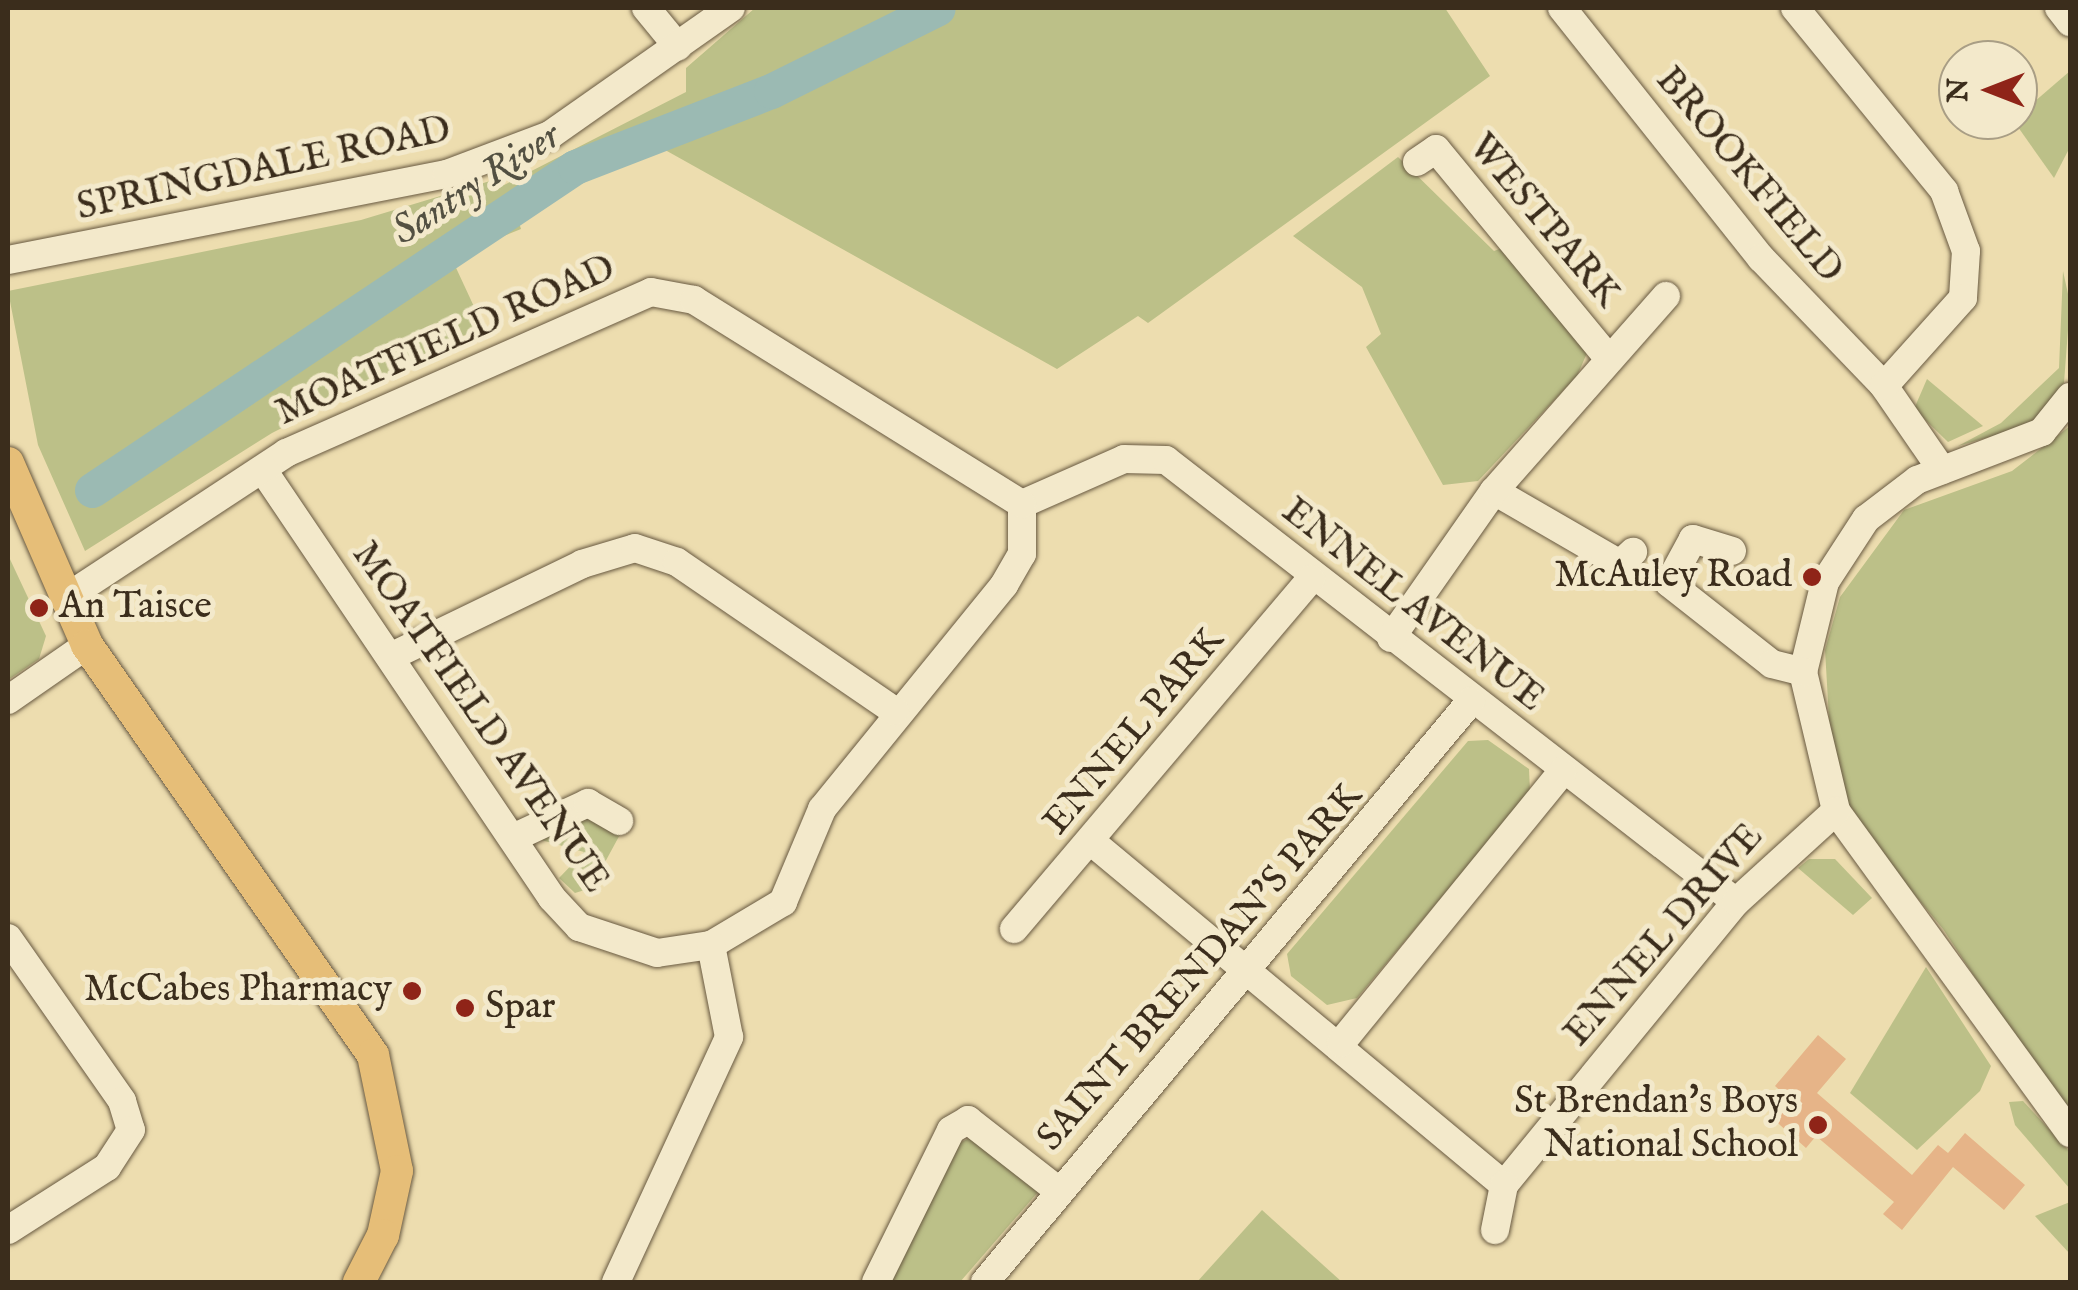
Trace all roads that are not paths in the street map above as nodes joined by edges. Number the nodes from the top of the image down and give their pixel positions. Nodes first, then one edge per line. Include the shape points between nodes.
1 (646, 8) edge
2 (731, 8) edge
3 (1562, 8) edge
4 (1795, 8) edge
5 (2059, 8) edge
6 (2070, 22) edge
7 (678, 47) junction
8 (1417, 162) dead end
9 (8, 260) edge
10 (1666, 296) dead end
11 (1608, 358) junction
12 (1884, 386) junction
13 (2070, 397) edge
14 (8, 463) edge
15 (263, 470) junction
16 (1942, 470) junction
17 (1494, 491) junction
18 (1022, 504) junction
19 (1732, 551) dead end
20 (1633, 552) dead end
21 (1310, 579) junction
22 (64, 600) junction
23 (1391, 638) junction
24 (87, 645) junction
25 (390, 657) junction
26 (1803, 672) junction
27 (8, 700) edge
28 (1471, 701) junction
29 (895, 711) junction
30 (1562, 772) junction
31 (1836, 810) junction
32 (618, 821) dead end
33 (513, 838) junction
34 (1093, 843) junction
35 (1736, 902) junction
36 (1014, 929) dead end
37 (8, 938) edge
38 (712, 945) junction
39 (1249, 970) junction
40 (1340, 1043) junction
41 (2070, 1133) edge
42 (1504, 1185) junction
43 (1059, 1191) junction
44 (8, 1230) edge
45 (1495, 1230) dead end
46 (359, 1282) edge
47 (616, 1282) edge
48 (876, 1282) edge
49 (985, 1282) edge

1 - 7 street
2 - 7 street, SPRINGDALE ROAD
3 - 12 street, BROOKFIELD via 1761,258
4 - 12 street via 1944,191 1966,251 1963,298
5 - 6 street
7 - 9 street, SPRINGDALE ROAD via 550,135 446,174
8 - 11 street, WESTPARK via 1436,149
10 - 11 street, WESTPARK
11 - 17 street, WESTPARK
12 - 16 street, BROOKFIELD
13 - 16 street via 2022,444
14 - 22 main road
15 - 18 street, MOATFIELD ROAD via 651,292 694,300
15 - 22 street, MOATFIELD ROAD
15 - 25 street, MOATFIELD AVENUE
16 - 26 street via 1886,499 1841,549
17 - 20 street via 1620,564
17 - 23 street, WESTPARK
18 - 21 street, ENNEL AVENUE via 1124,459 1166,460
18 - 29 street, MOATFIELD AVENUE via 1022,554 1004,585
19 - 26 street via 1720,540 1692,540 1669,582 1772,664
21 - 23 street, ENNEL AVENUE
21 - 34 street, ENNEL PARK
22 - 24 main road
23 - 28 street, ENNEL AVENUE
24 - 27 street
24 - 46 main road via 373,1055 397,1171 384,1236
25 - 29 street via 582,564 635,548 677,562
25 - 33 street, MOATFIELD AVENUE
26 - 31 street
28 - 30 street, ENNEL AVENUE
28 - 39 street, SAINT BRENDAN'S PARK
29 - 38 street, MOATFIELD AVENUE via 822,809 782,902
30 - 35 street, ENNEL AVENUE
30 - 40 street
31 - 35 street, ENNEL DRIVE
31 - 41 street
32 - 33 street via 588,803
33 - 38 street, MOATFIELD AVENUE via 579,927 657,953
34 - 36 street, ENNEL PARK
34 - 39 street
35 - 42 street, ENNEL DRIVE
37 - 44 street via 122,1101 132,1130 107,1166
38 - 47 street via 729,1037
39 - 40 street
39 - 43 street, SAINT BRENDAN'S PARK
40 - 42 street
42 - 45 street
43 - 48 street via 968,1120 951,1130
43 - 49 street, SAINT BRENDAN'S PARK

